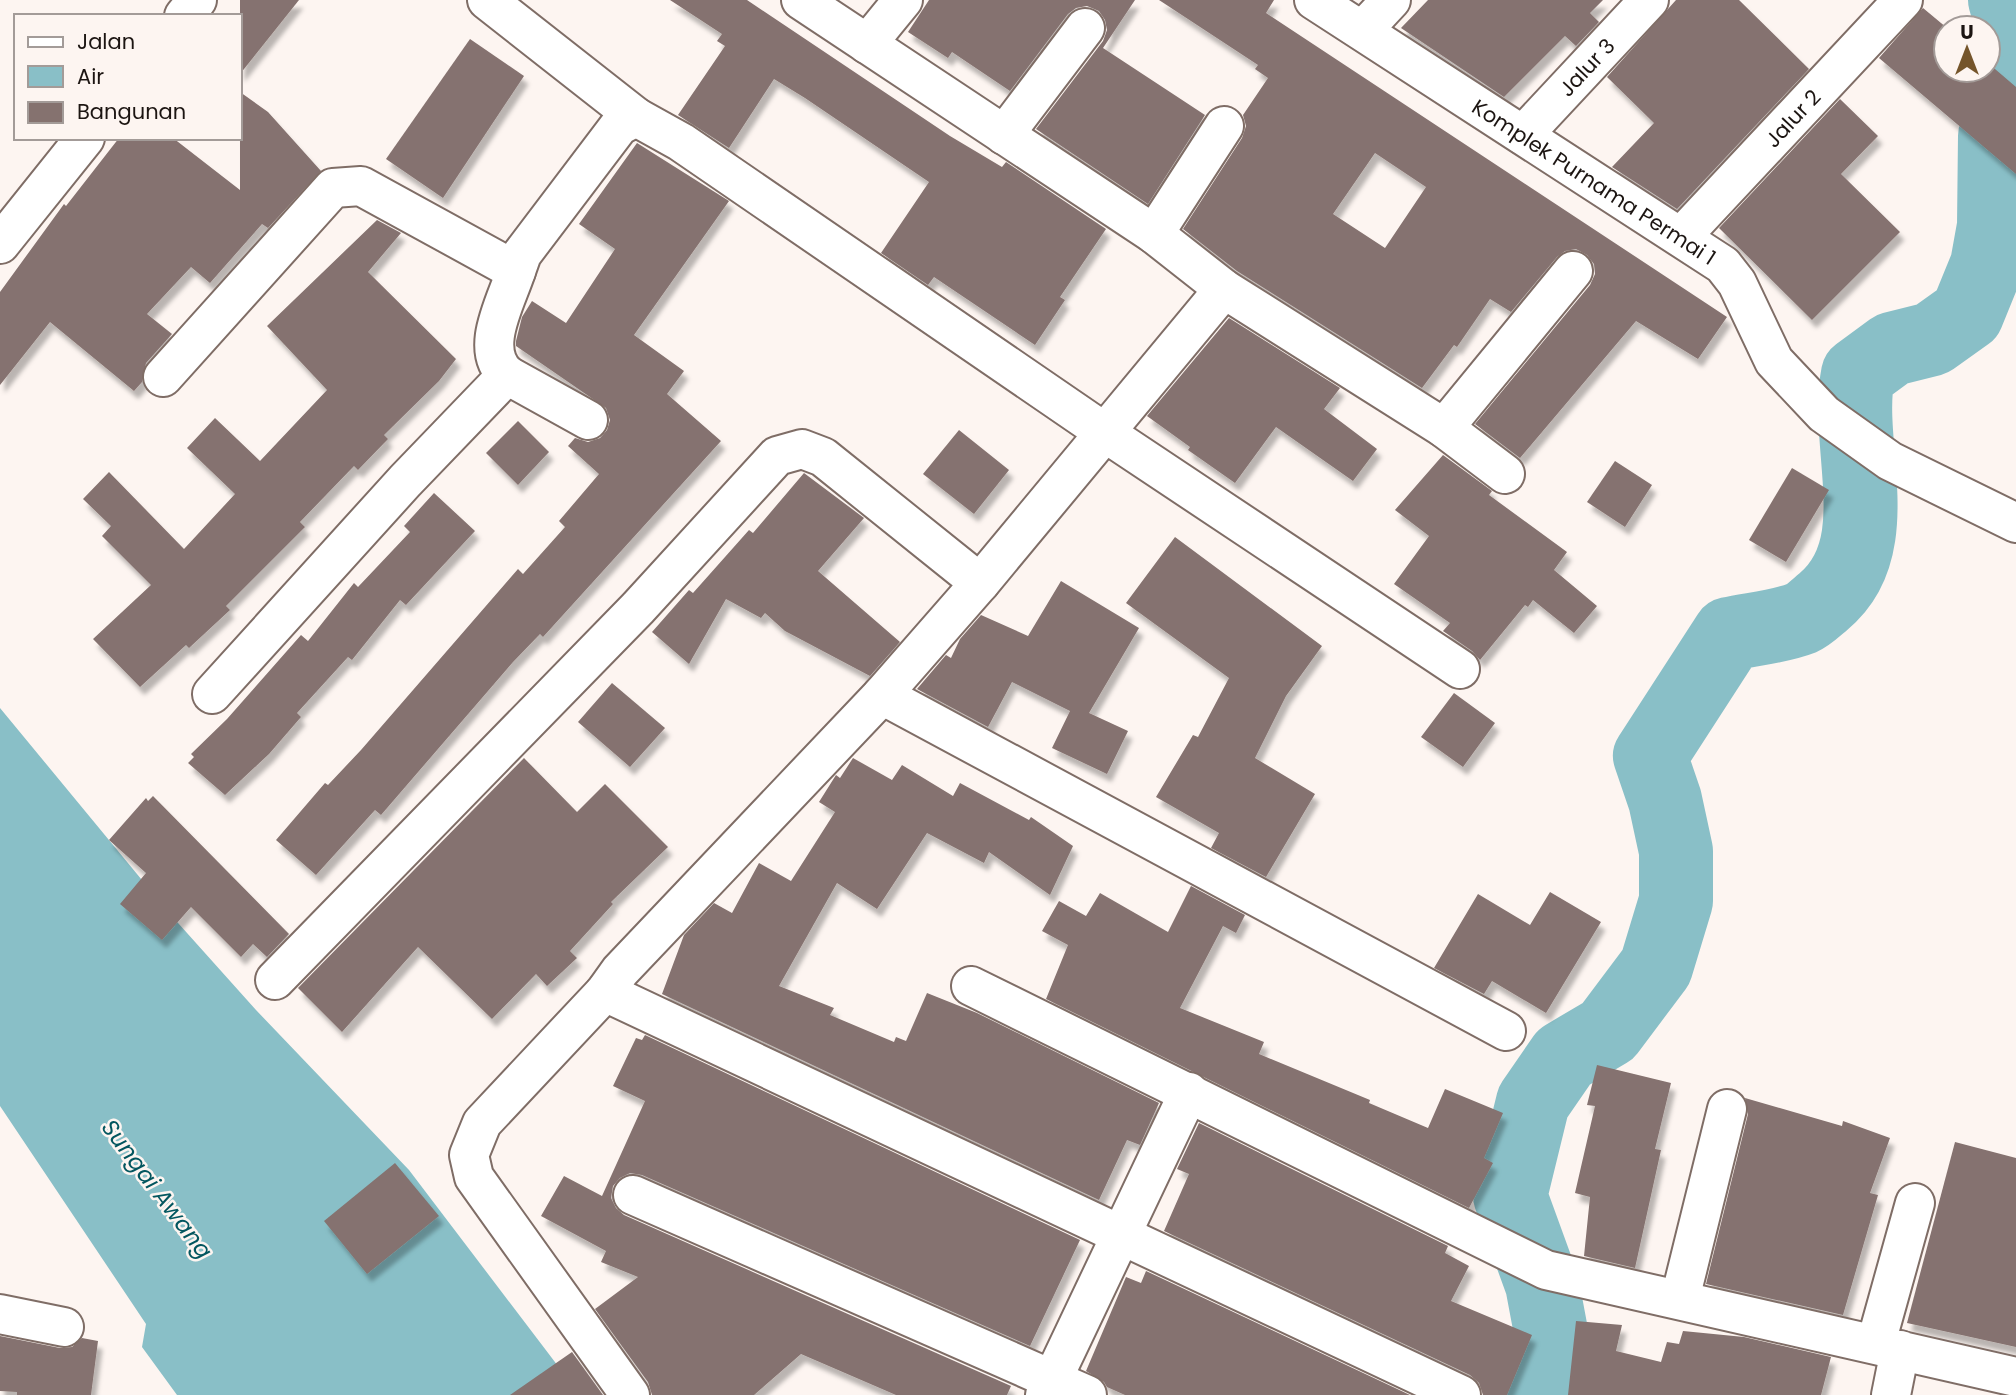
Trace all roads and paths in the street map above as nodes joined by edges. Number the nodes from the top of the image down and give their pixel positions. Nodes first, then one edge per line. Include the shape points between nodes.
1 (197, 0) edge
2 (487, 0) edge
3 (801, 0) edge
4 (903, 0) edge
5 (1314, 0) edge
6 (1391, 0) edge
7 (1649, 0) edge
8 (1903, 0) edge
9 (186, 14) edge
10 (1085, 28) dead end
11 (1363, 30) junction
12 (867, 44) junction
13 (636, 117) junction
14 (1224, 125) dead end
15 (1004, 135) junction
16 (1523, 135) junction
17 (83, 140) edge
18 (1154, 234) junction
19 (1681, 237) junction
20 (0, 243) edge
21 (516, 271) junction
22 (1573, 271) dead end
23 (1224, 289) junction
24 (507, 375) junction
25 (163, 377) dead end
26 (588, 420) dead end
27 (1444, 428) junction
28 (1107, 434) junction
29 (1505, 474) dead end
30 (2016, 523) edge
31 (980, 583) junction
32 (1460, 668) dead end
33 (212, 694) dead end
34 (882, 695) junction
35 (275, 979) dead end
36 (971, 986) dead end
37 (605, 992) junction
38 (1506, 1031) dead end
39 (1189, 1093) junction
40 (1727, 1109) dead end
41 (633, 1195) dead end
42 (1915, 1203) dead end
43 (1121, 1235) junction
44 (1680, 1299) junction
45 (0, 1314) edge
46 (64, 1327) dead end
47 (1888, 1346) junction
48 (2016, 1377) edge
49 (1048, 1387) edge
50 (630, 1395) edge
51 (1087, 1395) edge
52 (1461, 1395) edge
53 (1891, 1395) edge

1 - 9 street
2 - 13 street
3 - 12 street
4 - 12 street
5 - 11 street, Komplek Purnama Permai 1
6 - 11 street
7 - 16 street, Jalur 3
8 - 19 street, Jalur 2
10 - 15 street
11 - 16 street, Komplek Purnama Permai 1
12 - 15 street
13 - 21 street via 619,125 522,254
13 - 28 street via 681,142
14 - 18 street
15 - 18 street
16 - 19 street, Komplek Purnama Permai 1
17 - 20 street
18 - 23 street
19 - 30 street, Komplek Purnama Permai 1 via 1723,265 1737,283 1774,361 1824,414 1890,461
21 - 24 street via 492,346 498,367
21 - 25 street via 360,186 333,188
22 - 27 street
23 - 27 street
23 - 28 street
24 - 26 street
24 - 33 street
27 - 29 street
28 - 31 street
28 - 32 street
31 - 34 street
31 - 35 street via 823,457 802,449 777,456 638,608
34 - 37 street
34 - 38 street
36 - 39 street
37 - 43 street
37 - 50 street via 482,1123 469,1155 474,1177
39 - 43 street
39 - 44 street via 1546,1270
40 - 44 street
41 - 49 street
42 - 47 street
43 - 49 street
43 - 52 street
44 - 47 street
45 - 46 street
47 - 48 street
47 - 53 street
49 - 51 street

